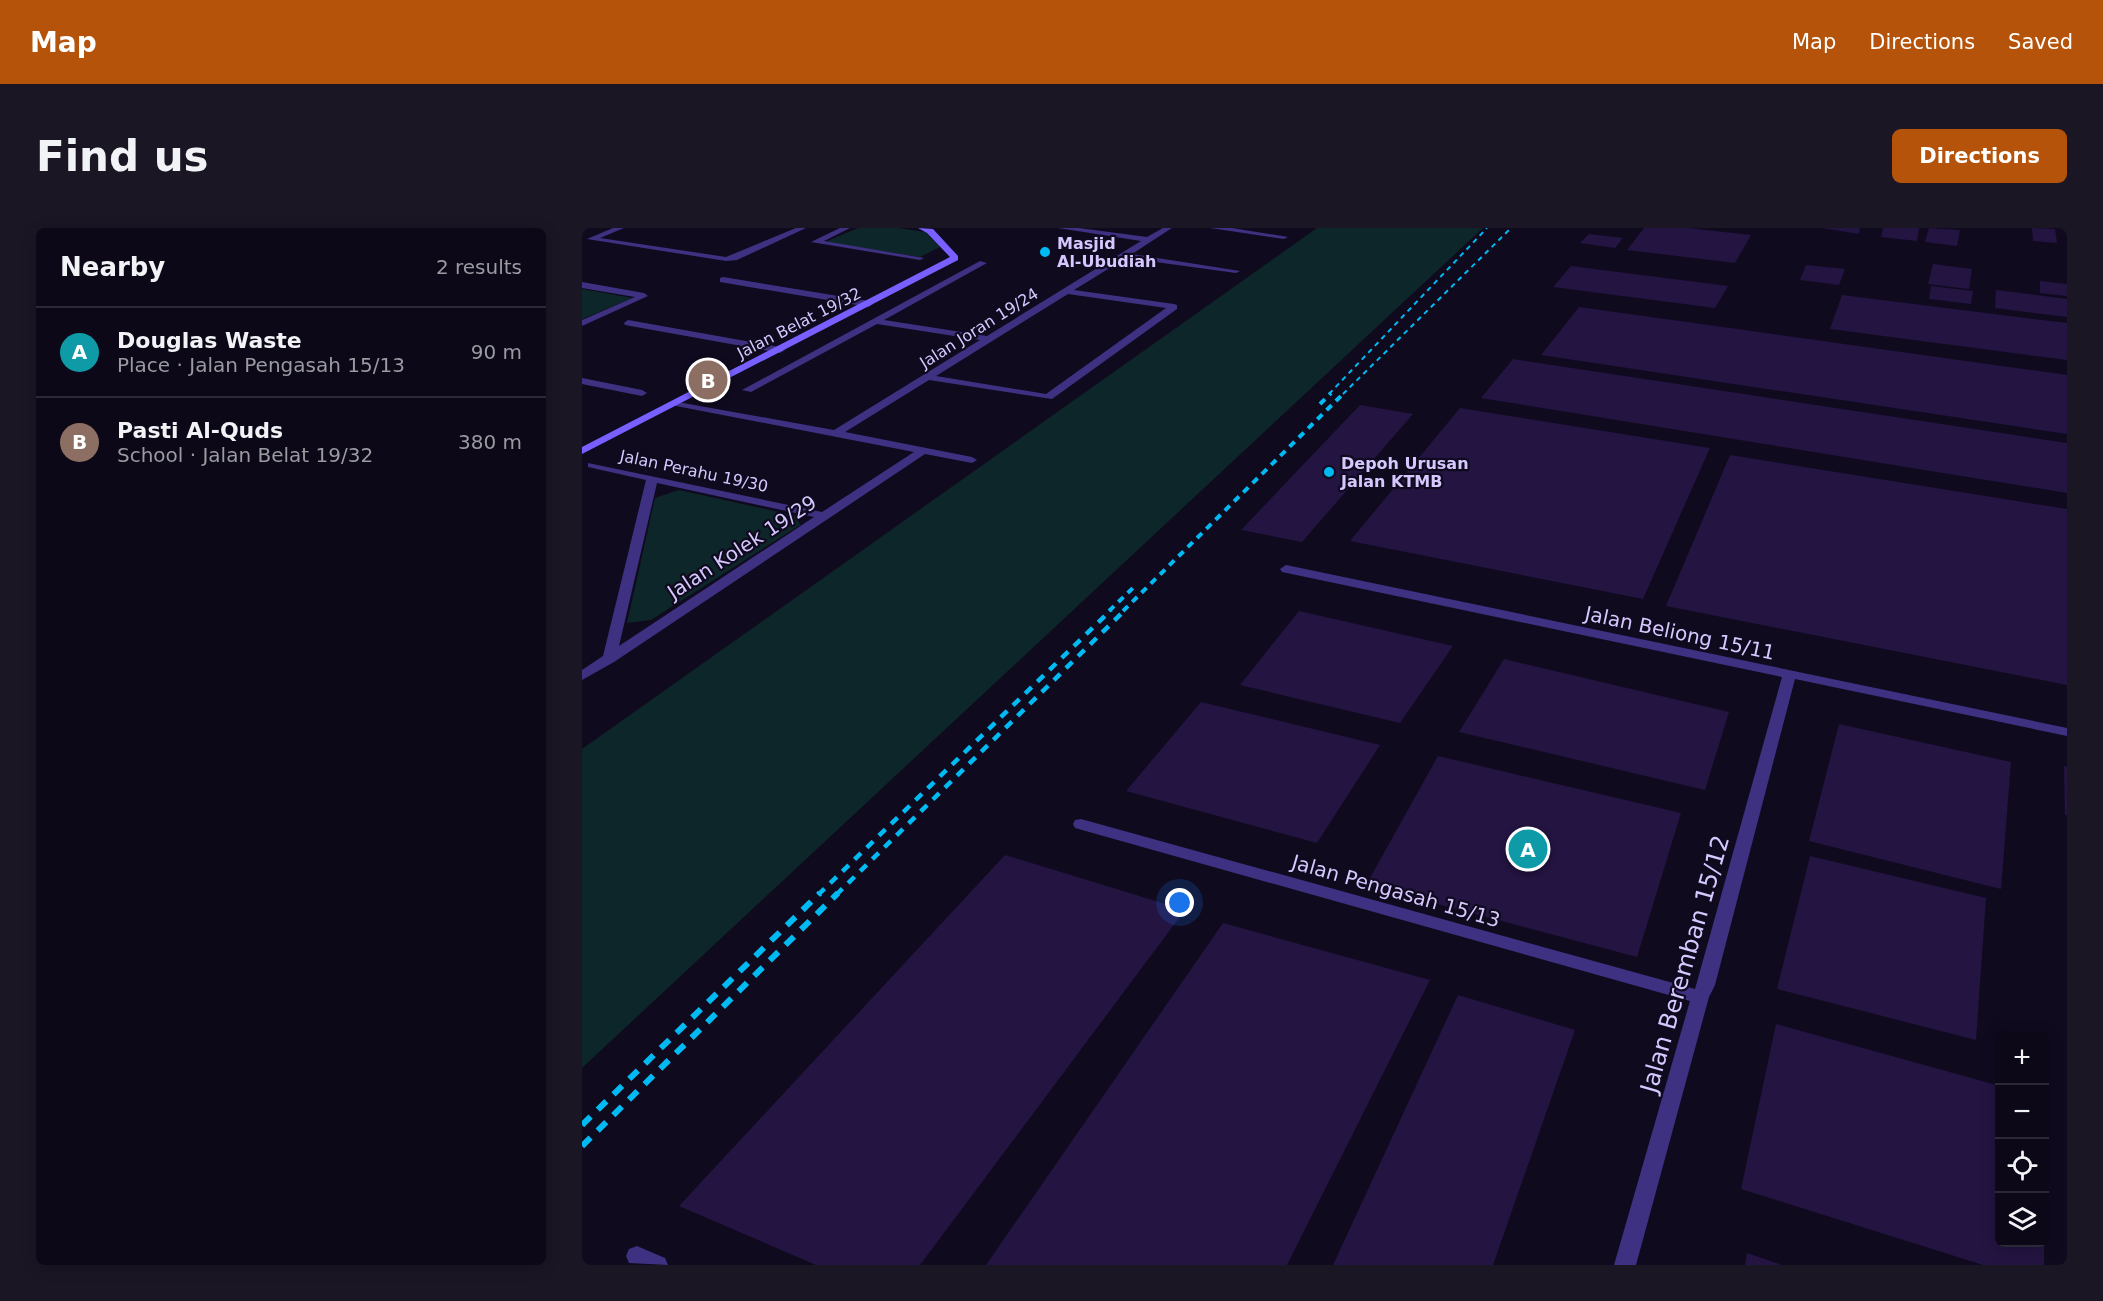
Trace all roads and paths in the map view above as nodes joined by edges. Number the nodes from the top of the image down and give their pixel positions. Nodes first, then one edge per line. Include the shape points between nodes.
1 (620, 228) edge
2 (802, 228) edge
3 (846, 228) edge
4 (922, 228) edge
5 (1062, 228) edge
6 (1168, 228) edge
7 (1214, 228) edge
8 (1284, 237) dead end
9 (591, 239) junction
10 (1149, 240) junction
11 (582, 242) edge
12 (1124, 255) junction
13 (920, 258) dead end
14 (983, 264) dead end
15 (1236, 271) dead end
16 (723, 280) dead end
17 (582, 285) edge
18 (1067, 291) junction
19 (868, 304) junction
20 (876, 321) junction
21 (628, 322) dead end
22 (582, 323) edge
23 (990, 339) junction
24 (780, 350) junction
25 (927, 377) junction
26 (582, 381) edge
27 (747, 390) dead end
28 (642, 393) dead end
29 (676, 403) junction
30 (835, 434) junction
31 (582, 451) edge
32 (923, 451) junction
33 (972, 460) dead end
34 (592, 465) dead end
35 (652, 478) junction
36 (824, 516) junction
37 (1286, 569) dead end
38 (609, 659) junction
39 (582, 676) edge
40 (1789, 676) junction
41 (2067, 732) edge
42 (1080, 824) dead end
43 (1700, 998) junction
44 (1625, 1265) edge

1 - 9 street
2 - 9 street via 734,258 718,259
3 - 13 street via 815,242
4 - 19 street, Jalan Belat 19/32 via 930,231 955,258
5 - 10 street
6 - 10 street, Jalan Joran 19/24
7 - 8 street
9 - 11 street
10 - 12 street, Jalan Joran 19/24
12 - 15 street
12 - 18 street, Jalan Joran 19/24
14 - 20 street
16 - 19 street
17 - 22 street via 644,296
18 - 23 street, Jalan Joran 19/24
18 - 25 street via 1174,307 1048,397
19 - 24 street, Jalan Belat 19/32
20 - 23 street
20 - 27 street
21 - 24 street
23 - 25 street, Jalan Joran 19/24
24 - 29 street, Jalan Belat 19/32
25 - 30 street, Jalan Joran 19/24
26 - 28 street
29 - 30 street
29 - 31 street, Jalan Belat 19/32
30 - 32 street
32 - 33 street
32 - 36 street, Jalan Kolek 19/29
34 - 35 street, Jalan Perahu 19/30
35 - 36 street, Jalan Perahu 19/30
35 - 38 street
36 - 38 street, Jalan Kolek 19/29
37 - 40 street, Jalan Beliong 15/11
38 - 39 street, Jalan Kolek 19/29
40 - 41 street, Jalan Beliong 15/11
40 - 43 street, Jalan Beremban 15/12
42 - 43 street, Jalan Pengasah 15/13
43 - 44 street, Jalan Beremban 15/12

